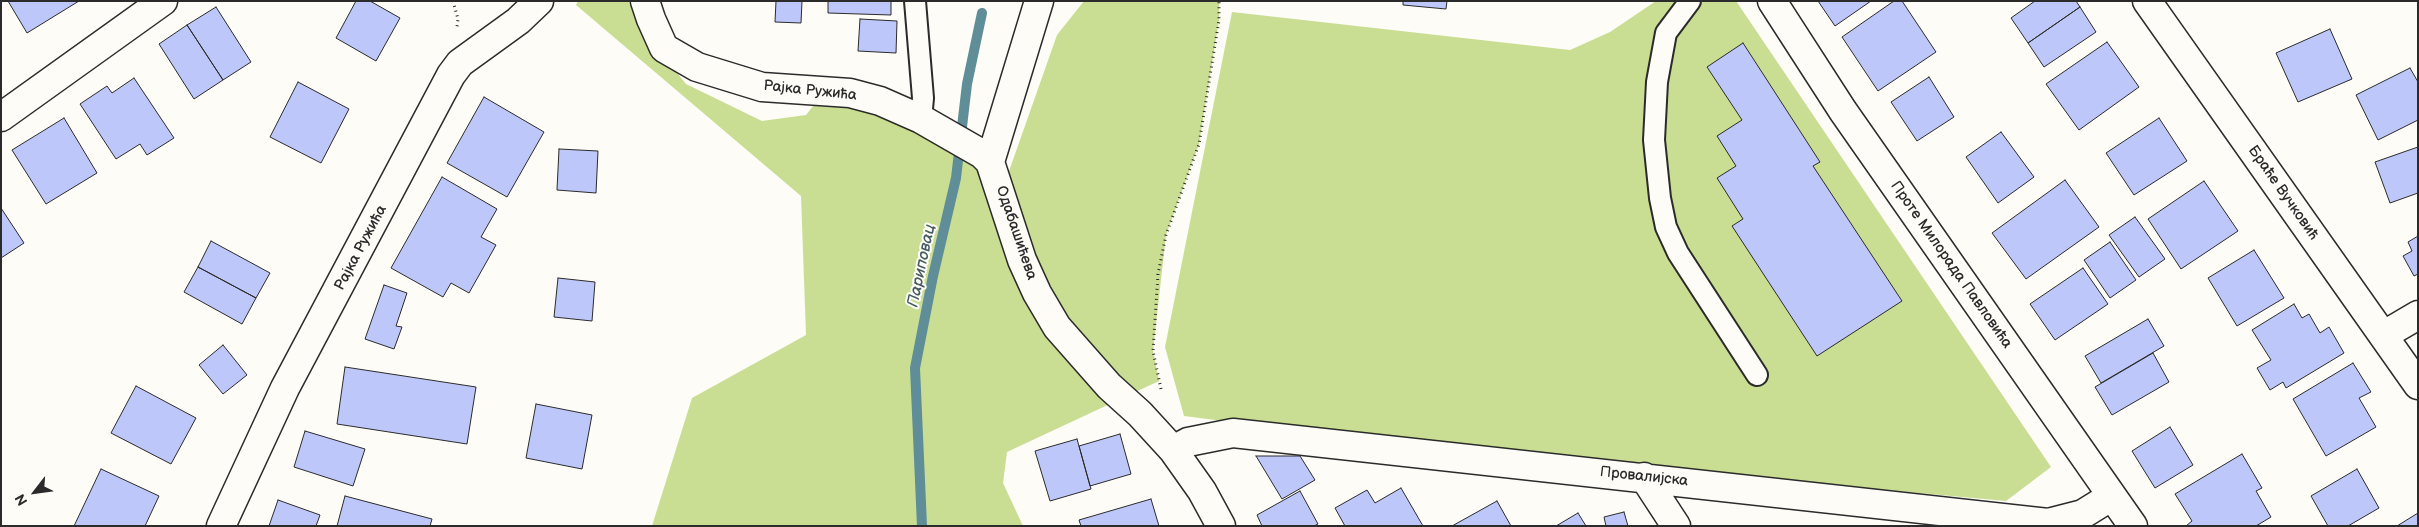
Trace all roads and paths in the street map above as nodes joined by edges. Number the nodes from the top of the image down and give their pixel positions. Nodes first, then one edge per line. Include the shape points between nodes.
1 (163, 1) edge
2 (539, 1) edge
3 (645, 1) edge
4 (915, 1) edge
5 (1039, 1) edge
6 (1219, 1) edge
7 (1690, 1) edge
8 (1772, 1) edge
9 (2146, 1) edge
10 (1, 117) edge
11 (921, 119) junction
12 (986, 158) junction
13 (2418, 315) edge
14 (2384, 335) junction
15 (1757, 375) dead end
16 (2418, 385) edge
17 (1163, 398) dead end
18 (1173, 450) junction
19 (1644, 477) junction
20 (2112, 496) junction
21 (221, 526) edge
22 (1222, 526) edge
23 (1676, 526) edge
24 (2133, 526) edge

1 - 10 street
2 - 21 street, Рајка Ружића via 518,22 460,63 451,75 285,388
3 - 11 street, Рајка Ружића via 664,48 697,67 762,87 850,94 880,101
4 - 11 lane
5 - 12 street
6 - 17 path via 1219,20 1199,144 1166,235 1158,274 1153,351
7 - 15 lane via 1666,33 1657,82 1654,140 1660,198 1666,227 1678,253
8 - 20 street, Проте Милорада Павловића via 1843,111
9 - 14 street, Браће Вучковић
11 - 12 street, Рајка Ружића
12 - 18 street, Одабашићева via 1022,260 1057,327
13 - 14 street
14 - 16 street, Браће Вучковић
18 - 19 street, Провалијска via 1188,442 1233,433
18 - 22 street, Одабашићева
19 - 20 street, Провалијска via 2048,523 2082,514
19 - 23 street
20 - 24 street, Проте Милорада Павловића

